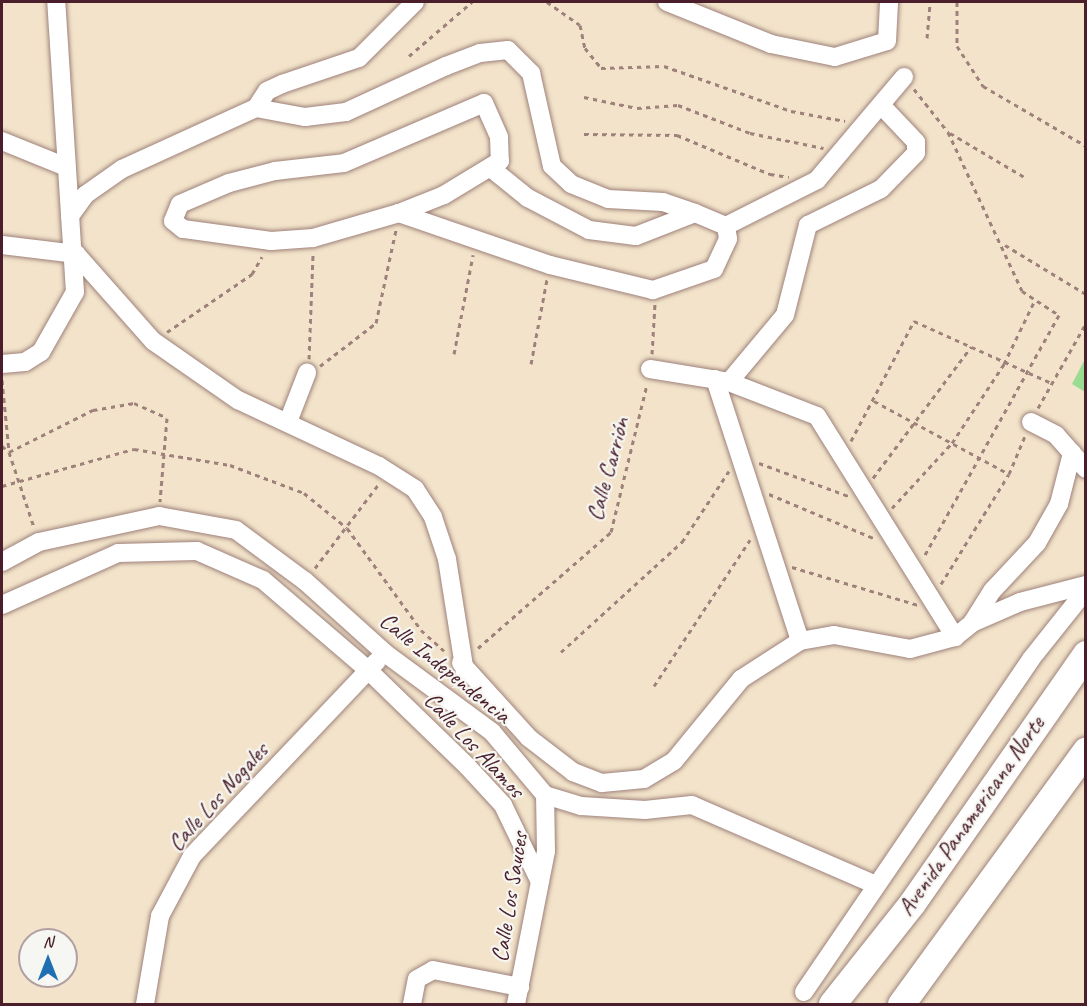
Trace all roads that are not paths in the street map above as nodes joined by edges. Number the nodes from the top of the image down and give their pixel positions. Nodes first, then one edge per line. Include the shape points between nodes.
1 (56, 2) edge
2 (415, 2) edge
3 (667, 2) edge
4 (889, 2) edge
5 (904, 77) road end
6 (881, 105) junction
7 (256, 108) junction
8 (2, 141) edge
9 (66, 167) junction
10 (492, 169) junction
11 (399, 213) junction
12 (695, 213) junction
13 (70, 216) junction
14 (726, 226) junction
15 (2, 245) edge
16 (76, 254) junction
17 (2, 367) edge
18 (650, 369) road end
19 (307, 373) road end
20 (722, 380) junction
21 (288, 422) junction
22 (1031, 422) road end
23 (1072, 453) junction
24 (1086, 470) edge
25 (2, 562) edge
26 (1086, 585) edge
27 (1086, 590) edge
28 (2, 605) edge
29 (972, 623) junction
30 (955, 637) junction
31 (800, 641) junction
32 (385, 653) junction
33 (1086, 654) edge
34 (461, 663) junction
35 (368, 670) junction
36 (492, 732) junction
37 (1086, 750) edge
38 (545, 795) junction
39 (540, 882) junction
40 (876, 885) junction
41 (855, 978) junction
42 (804, 992) dead end
43 (518, 996) edge
44 (145, 1005) edge
45 (412, 1005) edge
46 (832, 1005) edge
47 (842, 1005) edge
48 (901, 1005) edge

1 - 9 street
2 - 7 street via 359,58 267,91
3 - 4 street via 771,44 836,57 887,40
5 - 6 street
6 - 14 street via 818,180
6 - 20 street via 916,142 916,153 881,189 808,225 784,315
7 - 12 street via 305,117 346,112 480,53 508,51 531,73 552,166 571,184 608,200 663,202
7 - 13 street via 122,169 85,195
8 - 9 street
9 - 13 street
10 - 11 street
10 - 11 street via 501,151 484,103 344,163 275,171 230,183 174,212 173,221 183,229 271,241 313,238
10 - 12 street via 528,198 590,230 636,236
11 - 14 street via 550,265 653,290 714,269 728,239
12 - 14 street
13 - 16 street
15 - 16 street
16 - 17 street via 75,292 57,332 25,362
16 - 21 street via 153,341 238,400
18 - 20 street
19 - 21 street
20 - 30 street via 817,416
20 - 31 street via 739,456
21 - 34 street via 415,489 433,517 447,559
22 - 23 street via 1056,435
23 - 24 street
23 - 29 street via 1059,504 1037,543 993,590
25 - 32 street, Calle Independencia via 39,542 99,525 159,516 236,530 305,581
26 - 29 street via 1020,602
27 - 40 street via 1030,659
28 - 35 street, Calle Los Alamos via 118,553 197,550 263,579
29 - 30 street
30 - 31 street via 910,649 834,635
31 - 34 street via 741,679 674,761 644,779 602,783 573,772 530,738
32 - 35 street, Calle Los Nogales
32 - 36 street, Calle Independencia
33 - 41 highway, Avenida Panamericana Norte
34 - 36 street
35 - 39 street, Calle Los Alamos via 503,805
35 - 44 street, Calle Los Nogales via 192,856 160,916
36 - 38 street, Calle Independencia
37 - 48 highway, Avenida Panamericana Norte
38 - 39 street, Calle Los Sauces via 546,850
38 - 40 street via 581,806 645,810 692,805
39 - 43 street, Calle Los Sauces
40 - 42 street
41 - 46 highway, Avenida Panamericana Norte
41 - 47 highway, Avenida Panamericana Norte
43 - 45 street via 433,970 417,979

